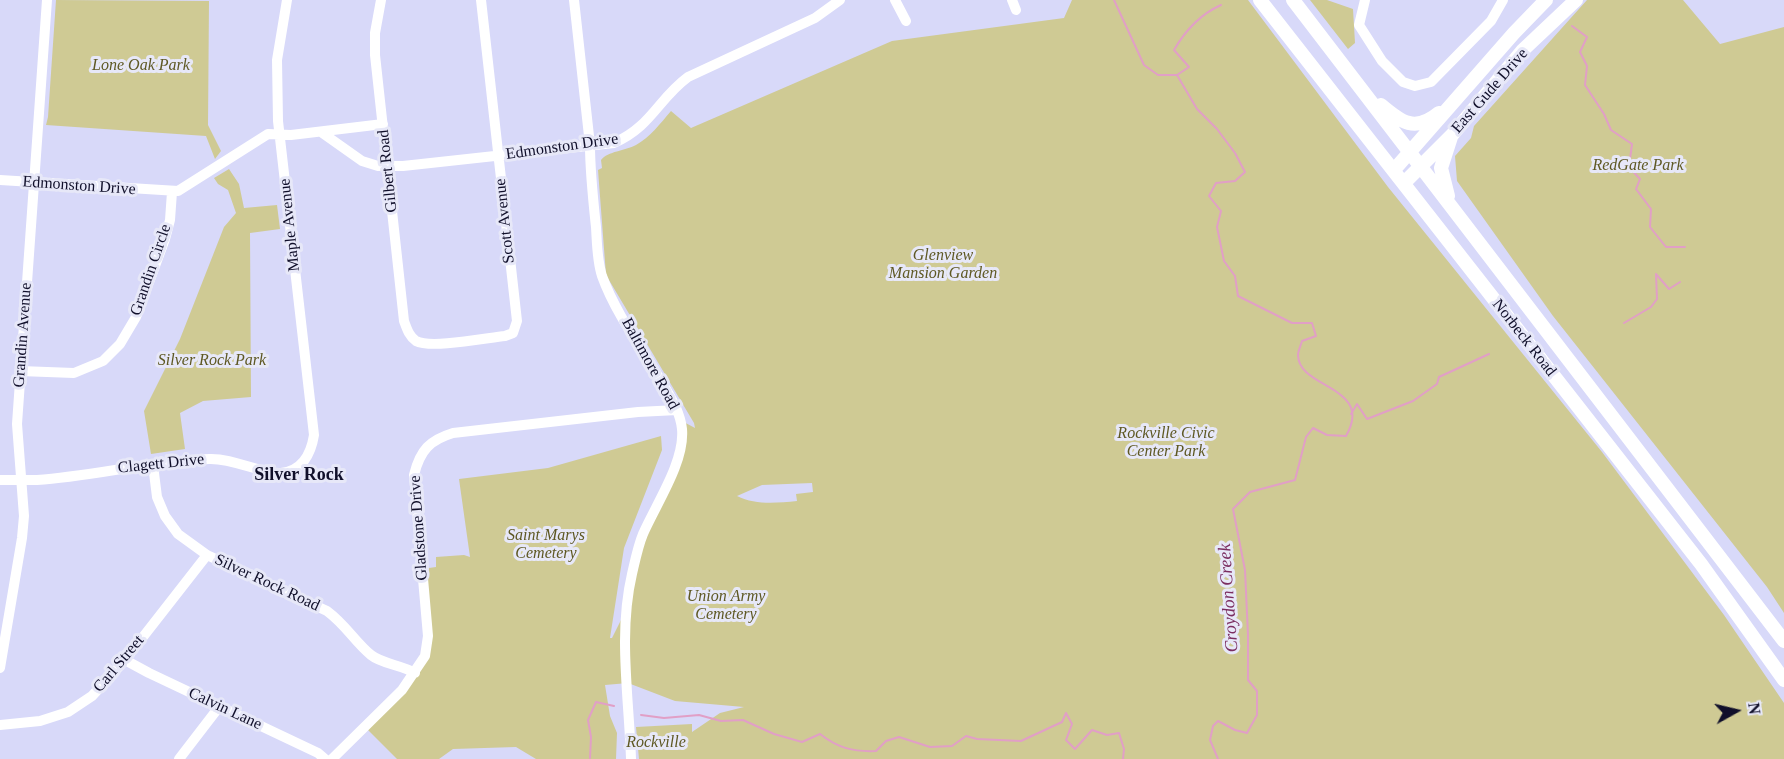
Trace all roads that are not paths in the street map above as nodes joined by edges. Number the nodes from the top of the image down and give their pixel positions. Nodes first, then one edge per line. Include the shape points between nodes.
1 (47, 0) edge
2 (287, 0) edge
3 (381, 0) edge
4 (481, 0) edge
5 (573, 0) edge
6 (840, 0) edge
7 (895, 0) edge
8 (1260, 0) edge
9 (1293, 0) edge
10 (1365, 0) edge
11 (1503, 0) edge
12 (1545, 0) edge
13 (1576, 0) edge
14 (1561, 14) junction
15 (906, 21) dead end
16 (1360, 86) junction
17 (1457, 99) junction
18 (383, 124) junction
19 (321, 132) junction
20 (280, 134) junction
21 (1452, 135) junction
22 (590, 145) junction
23 (1410, 153) junction
24 (498, 156) junction
25 (388, 166) junction
26 (1420, 167) junction
27 (1394, 170) junction
28 (0, 180) edge
29 (34, 183) junction
30 (1404, 183) junction
31 (171, 192) junction
32 (1451, 207) junction
33 (415, 340) joint
34 (20, 371) junction
35 (677, 410) junction
36 (312, 449) joint
37 (153, 465) junction
38 (0, 480) edge
39 (20, 480) junction
40 (207, 555) junction
41 (1784, 641) edge
42 (125, 660) junction
43 (0, 668) edge
44 (415, 673) junction
45 (1784, 680) edge
46 (219, 707) junction
47 (0, 725) edge
48 (179, 759) edge
49 (325, 759) edge
50 (332, 759) edge
51 (631, 759) edge

1 - 29 street, Grandin Avenue
2 - 20 street, Maple Avenue via 278,60
3 - 18 street, Gilbert Road via 375,33
4 - 24 street, Scott Avenue
5 - 22 street, Baltimore Road
6 - 22 street, Edmonston Drive via 816,18 688,77 630,136
7 - 15 street
8 - 27 main road, Norbeck Road
9 - 16 main road, Norbeck Road
10 - 11 street via 1359,25 1383,61 1403,82 1415,86 1431,82 1491,21
12 - 14 street
12 - 17 main road, East Gude Drive
13 - 14 main road, East Gude Drive
14 - 21 main road, East Gude Drive via 1524,50
16 - 17 main road via 1398,120 1415,124 1431,120
16 - 23 main road, Norbeck Road
17 - 23 main road, East Gude Drive
18 - 19 street, Edmonston Drive
18 - 25 street, Gilbert Road
19 - 20 street, Edmonston Drive
19 - 25 street, Edmonston Drive via 362,161
20 - 31 street, Edmonston Drive via 262,137 199,179
20 - 36 street, Maple Avenue via 314,435
21 - 26 main road, East Gude Drive
21 - 32 main road via 1441,168
22 - 24 street, Edmonston Drive
22 - 35 street, Baltimore Road via 602,276
23 - 26 main road, Norbeck Road
23 - 27 main road, East Gude Drive
24 - 25 street, Edmonston Drive
24 - 33 street, Scott Avenue via 517,321 513,333 427,344
25 - 33 street, Gilbert Road via 404,321
26 - 30 main road, East Gude Drive
26 - 32 main road, Norbeck Road
27 - 30 main road, Norbeck Road
28 - 29 street, Edmonston Drive
29 - 31 street, Edmonston Drive
29 - 34 street, Grandin Avenue
30 - 45 main road, Norbeck Road via 1701,564
31 - 34 street, Grandin Circle via 165,239 136,317 120,344 103,361 74,373
32 - 41 main road, Norbeck Road
34 - 39 street, Grandin Avenue via 16,424
35 - 44 street, Gladstone Drive via 453,433 430,443 417,460 414,475 428,636 425,656
35 - 51 street, Baltimore Road via 682,430 680,449 642,537 627,608
36 - 37 street, Clagett Drive via 301,465 281,473 213,459
37 - 39 street, Clagett Drive
37 - 40 street, Silver Rock Road via 157,497 165,516 178,534
38 - 39 street, Clagett Drive
39 - 43 street, Grandin Avenue via 22,538
40 - 42 street, Carl Street
40 - 44 street, Silver Rock Road via 327,611 371,655
42 - 46 street, Calvin Lane
42 - 47 street, Carl Street via 92,696 68,712 40,721
44 - 50 street, Gladstone Drive
46 - 48 street
46 - 49 street, Calvin Lane

